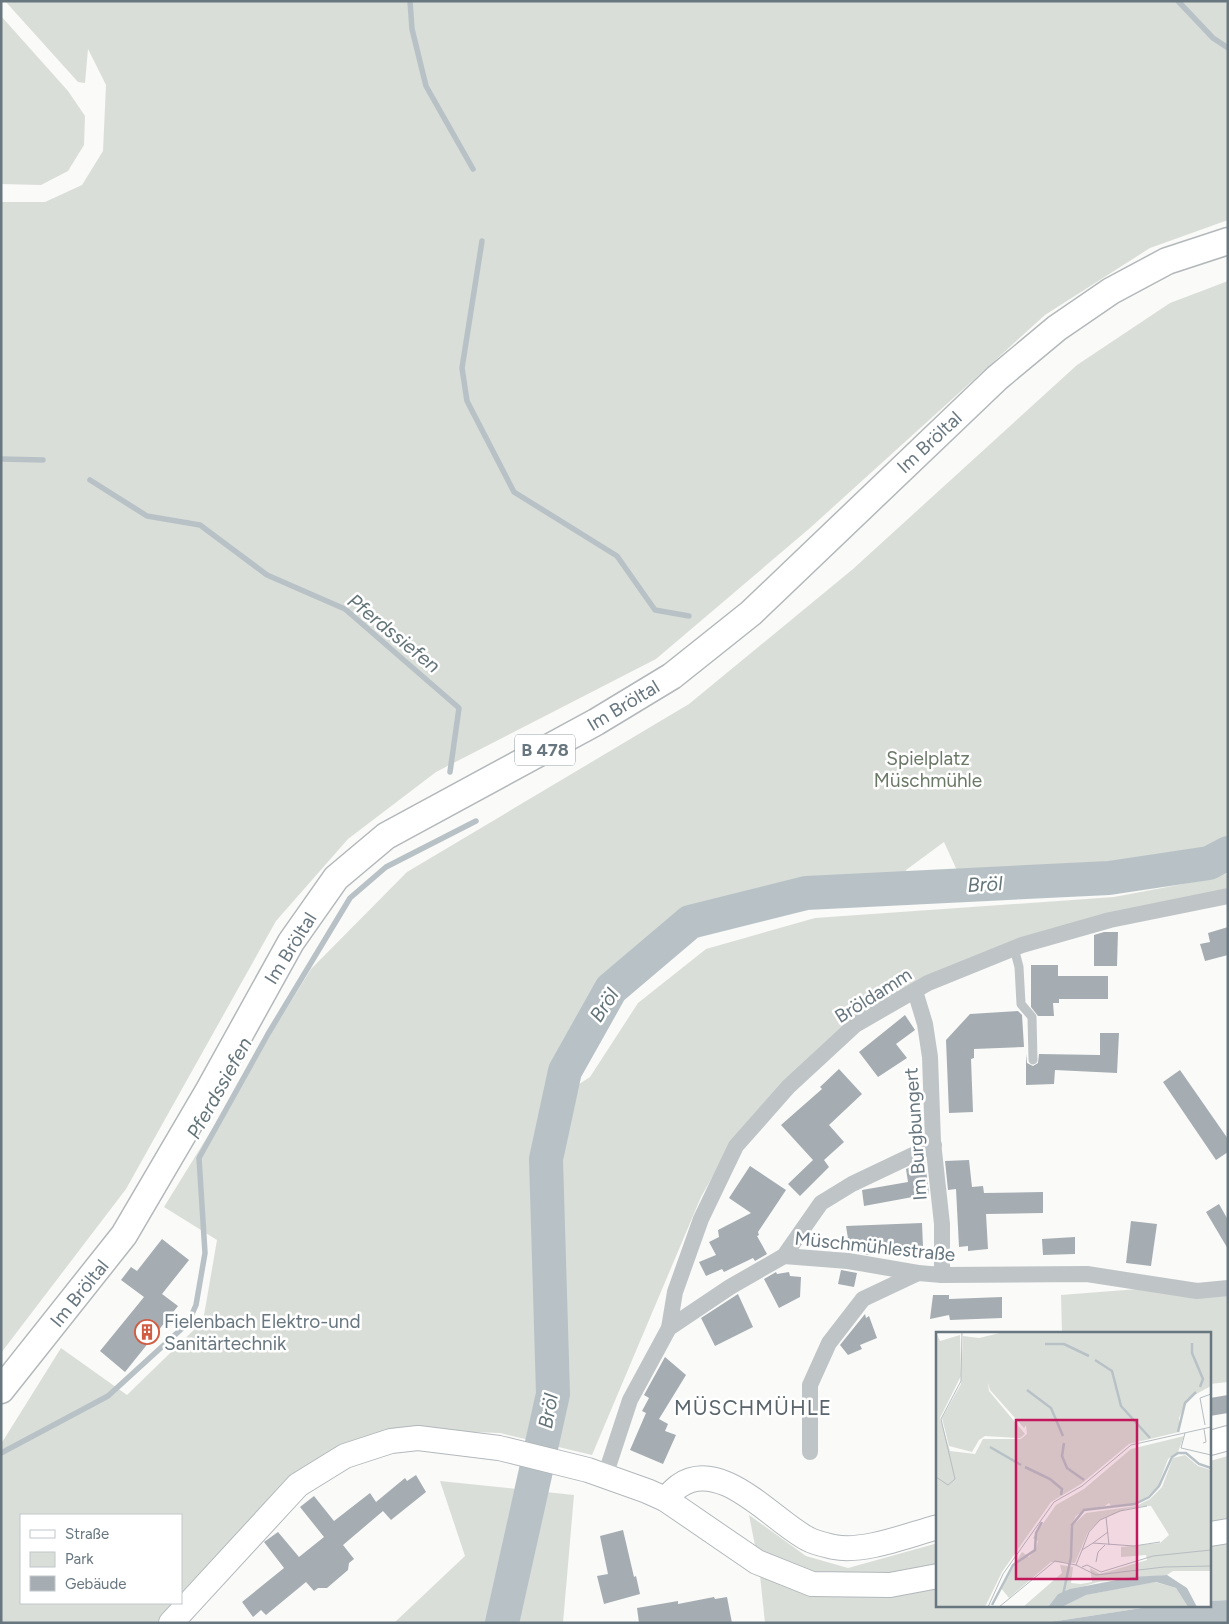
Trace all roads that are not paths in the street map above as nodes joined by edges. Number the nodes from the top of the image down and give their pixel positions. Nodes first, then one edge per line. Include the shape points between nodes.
1 (1228, 241) edge
2 (1228, 896) edge
3 (1014, 948) junction
4 (915, 991) junction
5 (1033, 1060) dead end
6 (934, 1145) junction
7 (784, 1256) junction
8 (918, 1273) junction
9 (942, 1275) junction
10 (1228, 1288) edge
11 (669, 1328) junction
12 (1, 1390) edge
13 (1228, 1438) edge
14 (1212, 1442) edge
15 (810, 1452) dead end
16 (596, 1473) junction
17 (665, 1499) junction
18 (936, 1528) edge
19 (1228, 1531) edge
20 (1212, 1534) edge
21 (936, 1576) edge
22 (171, 1623) edge

1 - 12 main road, Im Bröltal / B 478 via 1167,261 1111,291 1057,328 997,378 751,613 672,676 596,722 386,836 336,878 291,942 210,1090 124,1235
2 - 3 street, Bröldamm via 1110,920
3 - 4 street, Bröldamm
3 - 5 lane via 1019,967 1021,1004 1032,1017
4 - 6 street, Im Burgbungert via 930,1056
4 - 11 street, Bröldamm via 855,1025 790,1086 736,1146 701,1219 675,1292
6 - 7 street via 852,1184 821,1204
6 - 9 street, Im Burgbungert via 942,1224
7 - 8 street, Müschmühlestraße via 848,1261
7 - 11 street, Müschmühlestraße
8 - 9 street, Müschmühlestraße
8 - 15 street via 863,1299 829,1343 810,1385
9 - 10 street, Müschmühlestraße via 1088,1274 1197,1291
11 - 16 street, Müschmühlestraße
13 - 14 street
16 - 17 street
16 - 22 street via 499,1448 418,1438 391,1441 345,1456 298,1485
17 - 18 street via 680,1485 695,1480 703,1478 723,1482 745,1493 809,1540 836,1548 861,1548
17 - 21 street via 757,1562 812,1584 890,1585
19 - 20 street

